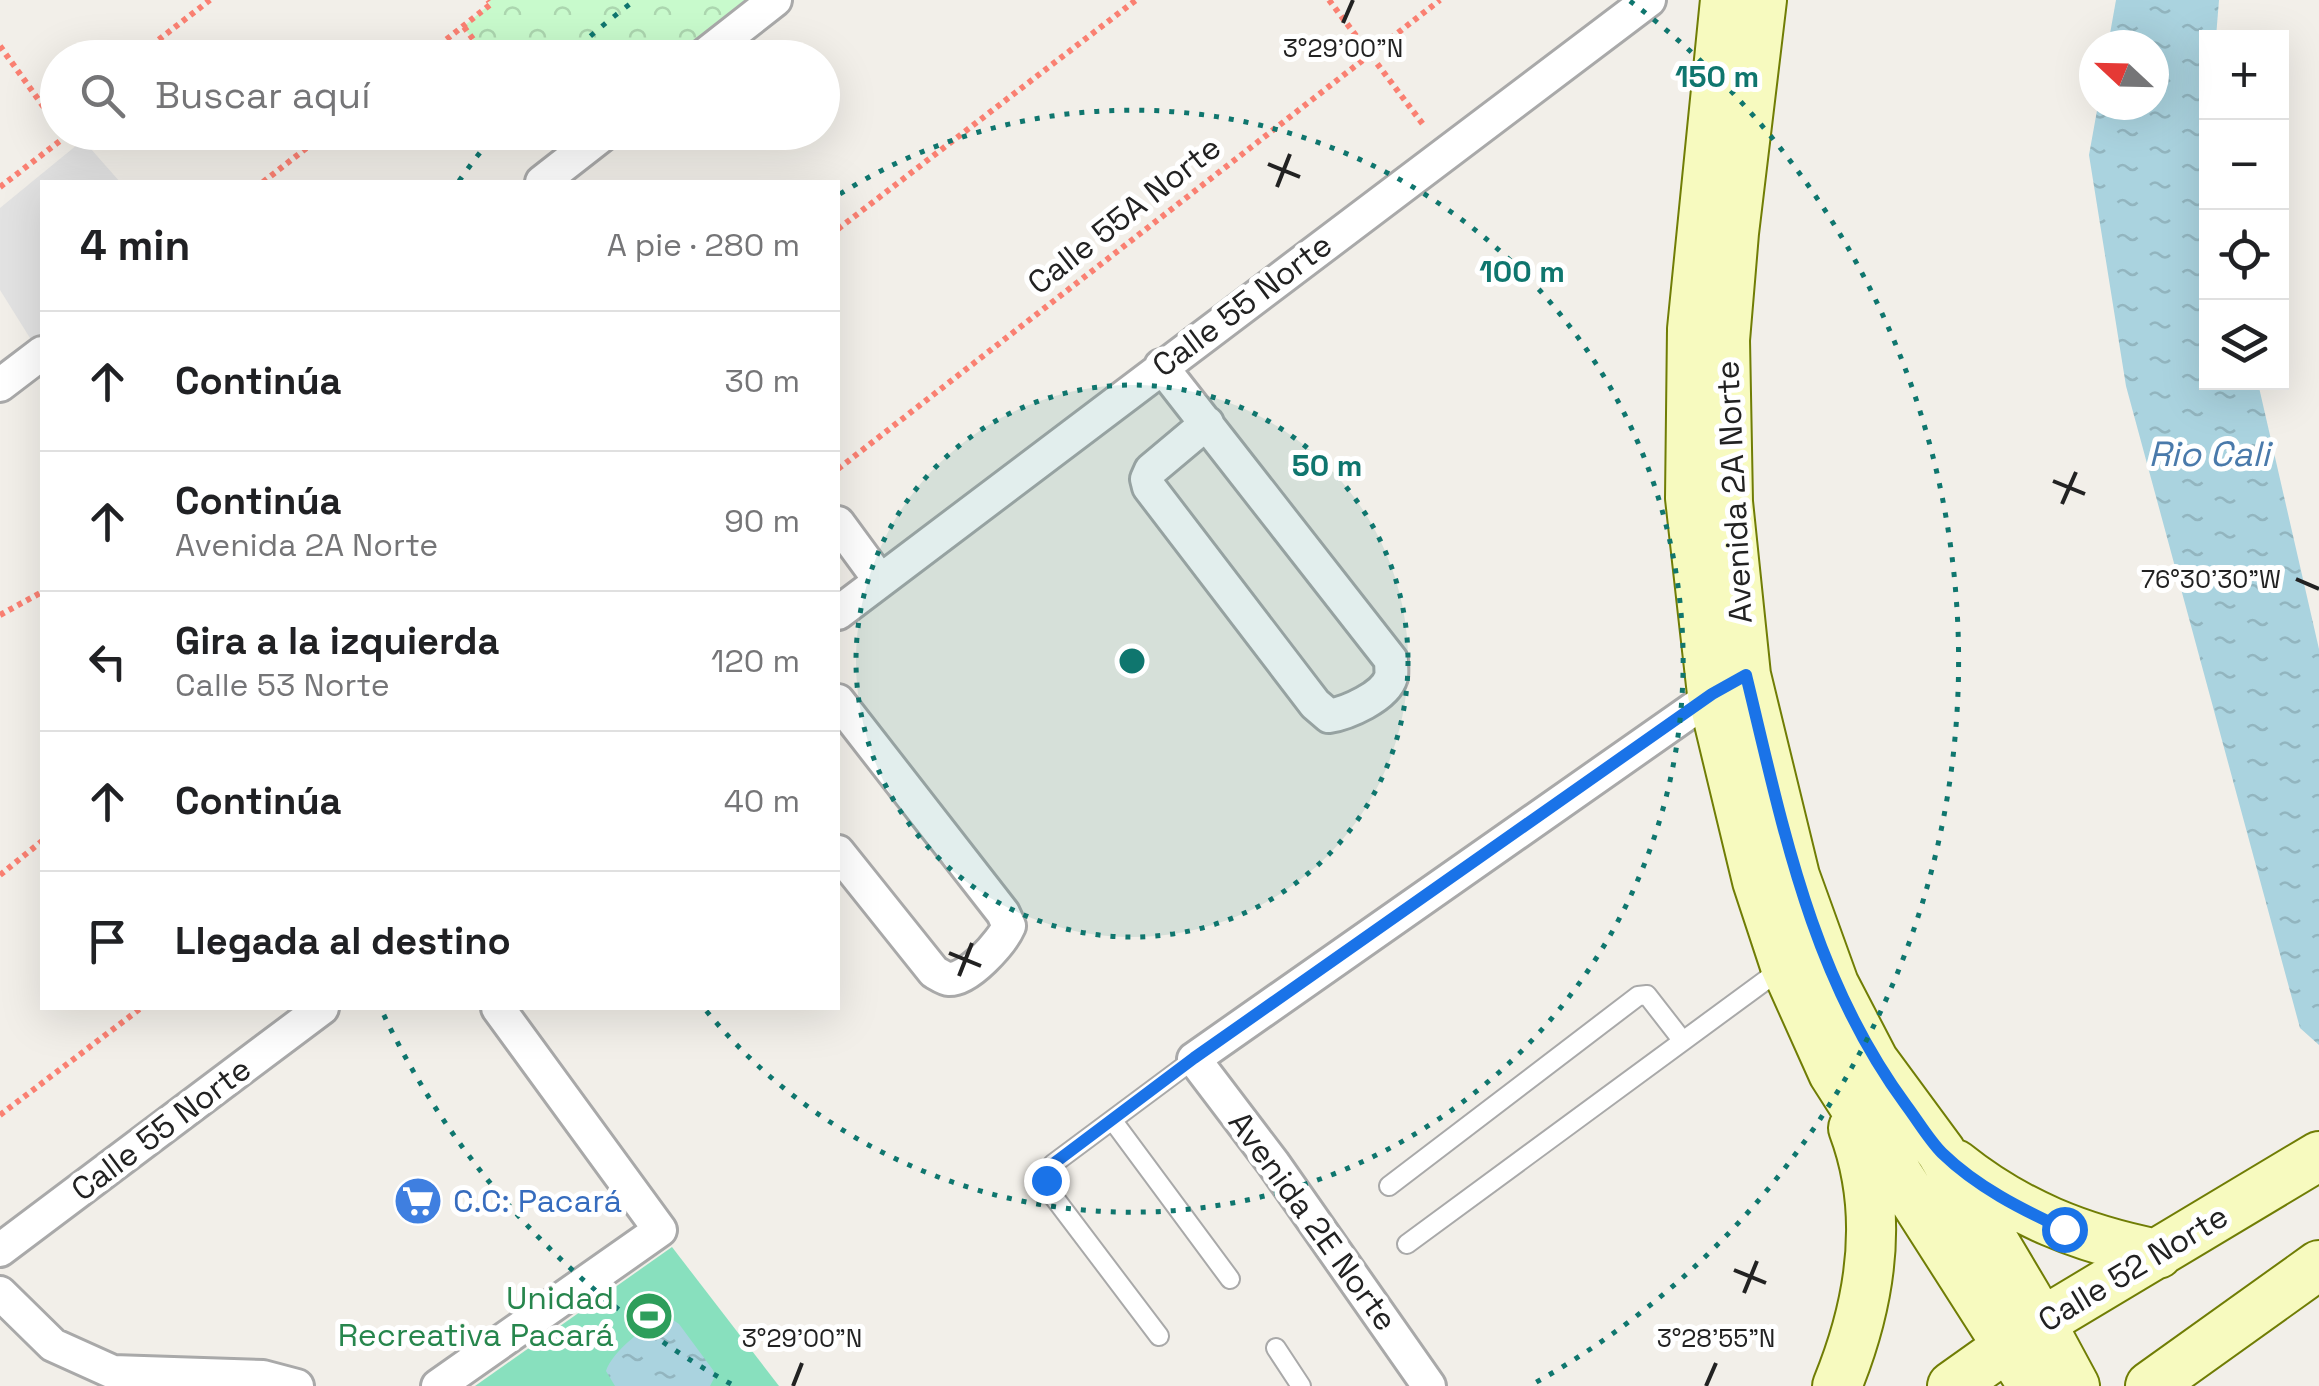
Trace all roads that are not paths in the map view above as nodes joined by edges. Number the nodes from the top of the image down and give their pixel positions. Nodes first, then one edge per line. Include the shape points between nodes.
1 (775, 0) edge
2 (1649, 0) edge
3 (1726, 0) edge
4 (1762, 0) edge
5 (725, 40) edge
6 (592, 150) edge
7 (576, 172) edge
8 (549, 180) edge
9 (40, 354) edge
10 (1161, 366) junction
11 (0, 384) edge
12 (1207, 423) junction
13 (840, 526) edge
14 (879, 579) junction
15 (840, 610) edge
16 (1729, 684) junction
17 (840, 706) edge
18 (840, 854) edge
19 (1785, 966) junction
20 (319, 1010) edge
21 (499, 1010) edge
22 (1682, 1040) junction
23 (1194, 1058) junction
24 (1833, 1073) junction
25 (1113, 1121) junction
26 (1941, 1152) junction
27 (2319, 1156) edge
28 (1389, 1186) dead end
29 (2202, 1227) junction
30 (1407, 1244) dead end
31 (0, 1250) edge
32 (2158, 1254) junction
33 (2319, 1266) edge
34 (1230, 1279) dead end
35 (0, 1293) edge
36 (2276, 1296) junction
37 (1159, 1336) dead end
38 (1276, 1348) dead end
39 (2046, 1362) edge
40 (1424, 1384) edge
41 (297, 1386) edge
42 (438, 1386) edge
43 (1301, 1386) edge
44 (1837, 1386) edge
45 (1952, 1386) edge
46 (2150, 1386) edge
47 (2207, 1386) edge

1 - 5 street
2 - 10 street, Calle 55 Norte
3 - 16 main road, Avenida 2A Norte via 1692,329 1690,498
4 - 16 main road, Avenida 2A Norte via 1725,340
6 - 7 street
7 - 8 street
9 - 11 street
10 - 12 street
10 - 14 street, Calle 55 Norte
12 - 12 street via 1391,660 1392,676 1383,690 1344,714 1328,716 1315,704 1149,487 1152,470
13 - 14 street
14 - 15 street, Calle 55 Norte
16 - 19 main road, Avenida 2A Norte via 1757,881
16 - 23 street
16 - 26 main road, Avenida 2A Norte via 1834,984 1874,1061
17 - 18 street via 1003,913 1009,926 1003,940 962,976 947,979 934,972
19 - 22 lane
19 - 24 main road, Avenida 2A Norte
20 - 31 street, Calle 55 Norte
21 - 42 street via 660,1230
22 - 28 lane via 1653,1000 1638,996
22 - 30 lane
23 - 25 lane
23 - 40 street, Avenida 2E Norte
24 - 39 main road, Avenida 2A Norte
24 - 44 main road via 1862,1152 1873,1215 1868,1285
25 - 34 lane
25 - 37 lane via 1053,1164 1046,1180
26 - 32 main road via 2020,1208 2095,1240
26 - 39 main road, Avenida 2A Norte
27 - 29 main road, Calle 52 Norte
29 - 32 main road, Calle 52 Norte
29 - 39 main road via 2174,1272
32 - 39 main road, Calle 52 Norte
33 - 36 main road
35 - 41 street via 53,1345 113,1372 264,1377
36 - 46 main road
36 - 47 main road via 2236,1339
38 - 43 lane
39 - 45 main road, Calle 52 Norte

